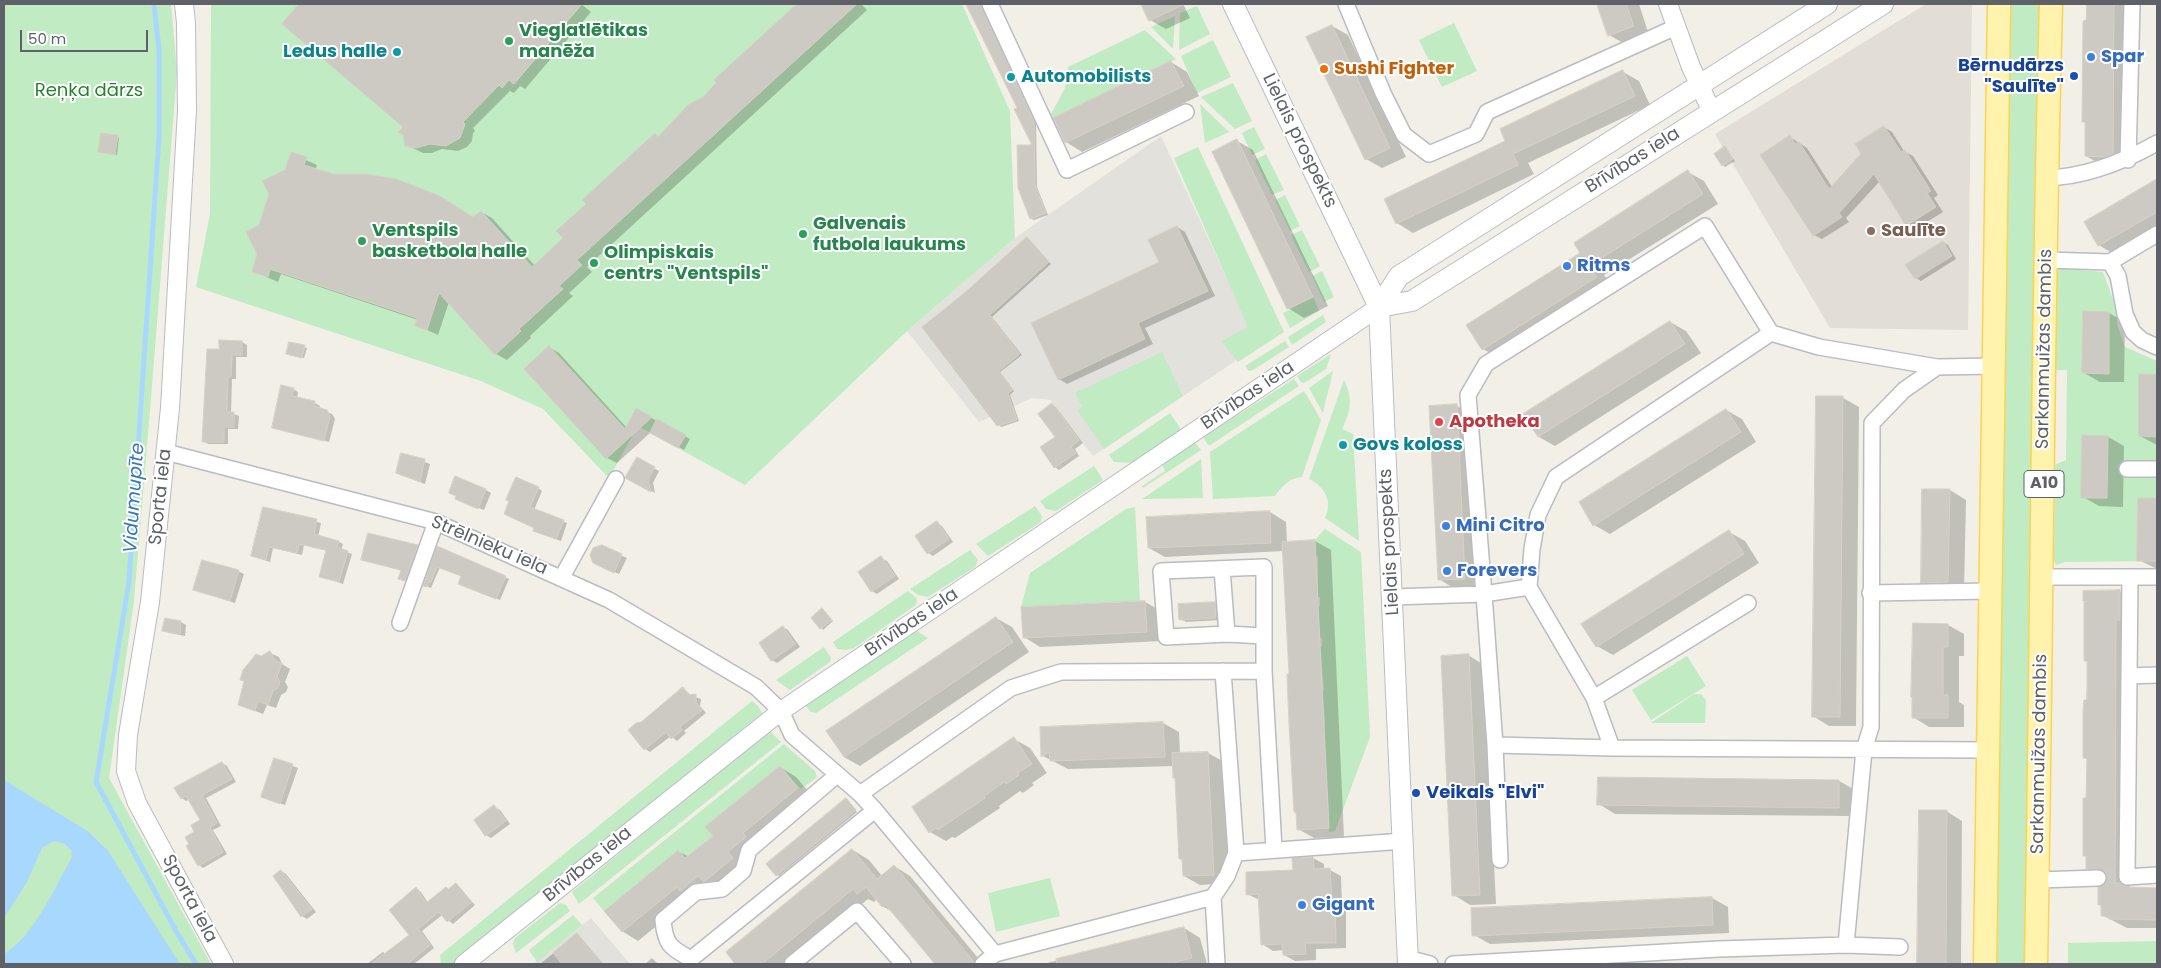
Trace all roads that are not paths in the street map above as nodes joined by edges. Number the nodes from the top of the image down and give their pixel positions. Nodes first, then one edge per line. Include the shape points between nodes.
1 (184, 4) edge
2 (990, 4) edge
3 (1233, 4) edge
4 (1346, 4) edge
5 (1668, 4) edge
6 (1827, 4) edge
7 (1883, 4) edge
8 (1999, 4) edge
9 (2051, 4) edge
10 (2132, 4) edge
11 (1676, 27) junction
12 (1699, 85) junction
13 (1186, 112) dead end
14 (1712, 112) junction
15 (2157, 143) edge
16 (2128, 160) junction
17 (2046, 178) junction
18 (2157, 234) edge
19 (2046, 260) junction
20 (2110, 262) junction
21 (1380, 306) junction
22 (1771, 334) junction
23 (2157, 347) edge
24 (1995, 366) junction
25 (1937, 367) junction
26 (166, 452) junction
27 (2127, 469) dead end
28 (2157, 469) edge
29 (616, 479) dead end
30 (436, 522) junction
31 (1222, 569) junction
32 (562, 577) junction
33 (2130, 577) junction
34 (2157, 577) edge
35 (2043, 578) junction
36 (1529, 587) junction
37 (1991, 591) junction
38 (1870, 592) junction
39 (1484, 594) junction
40 (1392, 597) junction
41 (1748, 603) dead end
42 (400, 623) dead end
43 (1227, 634) junction
44 (1264, 636) junction
45 (1223, 671) junction
46 (1264, 671) junction
47 (2157, 675) edge
48 (2129, 676) junction
49 (1594, 698) junction
50 (781, 711) junction
51 (1495, 745) junction
52 (1612, 748) junction
53 (1864, 750) junction
54 (1988, 750) junction
55 (838, 775) junction
56 (860, 794) junction
57 (874, 810) junction
58 (1404, 841) junction
59 (1274, 849) junction
60 (1236, 853) junction
61 (1500, 860) dead end
62 (2157, 875) edge
63 (2112, 877) junction
64 (2038, 880) junction
65 (1213, 897) junction
66 (1846, 945) junction
67 (1900, 947) dead end
68 (995, 954) junction
69 (693, 961) edge
70 (1408, 961) edge
71 (224, 964) edge
72 (464, 964) edge
73 (792, 964) edge
74 (903, 964) edge
75 (983, 964) edge
76 (1217, 964) edge
77 (1430, 964) edge
78 (1453, 964) edge
79 (1985, 964) edge
80 (2036, 964) edge

1 - 26 street, Sporta iela via 187,110
2 - 13 street via 1067,170
3 - 21 main road, Lielais prospekts
4 - 11 street via 1404,135 1429,154 1476,134 1487,112
5 - 11 street
6 - 12 main road, Brīvības iela
7 - 14 main road, Brīvības iela
8 - 24 main road
9 - 17 main road, Sarkanmuižas dambis / A10
10 - 16 street
11 - 12 street
12 - 14 street
12 - 21 main road, Brīvības iela via 1399,276
14 - 21 main road, Brīvības iela via 1412,301
15 - 16 street
16 - 17 street via 2069,178
17 - 19 main road, Sarkanmuižas dambis / A10
18 - 20 street
19 - 20 street
19 - 35 main road, Sarkanmuižas dambis / A10
20 - 23 street via 2118,276 2125,314 2133,332
21 - 40 main road, Lielais prospekts
21 - 50 street, Brīvības iela
22 - 25 street via 1818,347
22 - 36 street via 1556,477 1538,515
22 - 39 street via 1705,226 1486,364 1468,395
24 - 25 street
24 - 37 main road
25 - 38 street via 1904,390 1872,423
26 - 30 street, Strēlnieku iela
26 - 71 street, Sporta iela via 150,602 128,735 126,771 137,803
27 - 28 street
29 - 32 street
30 - 32 street, Strēlnieku iela
30 - 42 street
31 - 43 street
31 - 43 street via 1161,571 1166,636
31 - 44 street via 1264,567
32 - 50 street, Strēlnieku iela via 609,600 756,687
33 - 34 street
33 - 35 street
33 - 48 street
35 - 64 main road, Sarkanmuižas dambis / A10
36 - 39 street
36 - 49 street
37 - 38 street
37 - 54 main road
38 - 53 street via 1871,727
39 - 40 street
39 - 51 street
40 - 58 main road, Lielais prospekts
41 - 49 street
43 - 44 street
44 - 46 street
45 - 46 street
45 - 56 street via 1061,672 1011,688
45 - 60 street
46 - 59 street
47 - 48 street
48 - 63 street
49 - 52 street
50 - 55 street via 792,735
50 - 72 street, Brīvības iela
51 - 52 street
51 - 61 street
52 - 53 street
53 - 54 street
53 - 66 street
54 - 79 main road
55 - 56 street
55 - 69 street via 748,850 743,871 722,890 696,892 663,920 664,938 674,950
56 - 57 street
57 - 68 street
57 - 69 street
58 - 59 street
58 - 70 main road, Lielais prospekts
59 - 60 street
60 - 65 street via 1228,876
62 - 63 street
63 - 64 street
64 - 80 main road, Sarkanmuižas dambis / A10
65 - 68 street
65 - 76 street
66 - 67 street
66 - 78 street
68 - 75 street
70 - 77 street
73 - 74 street via 857,911

